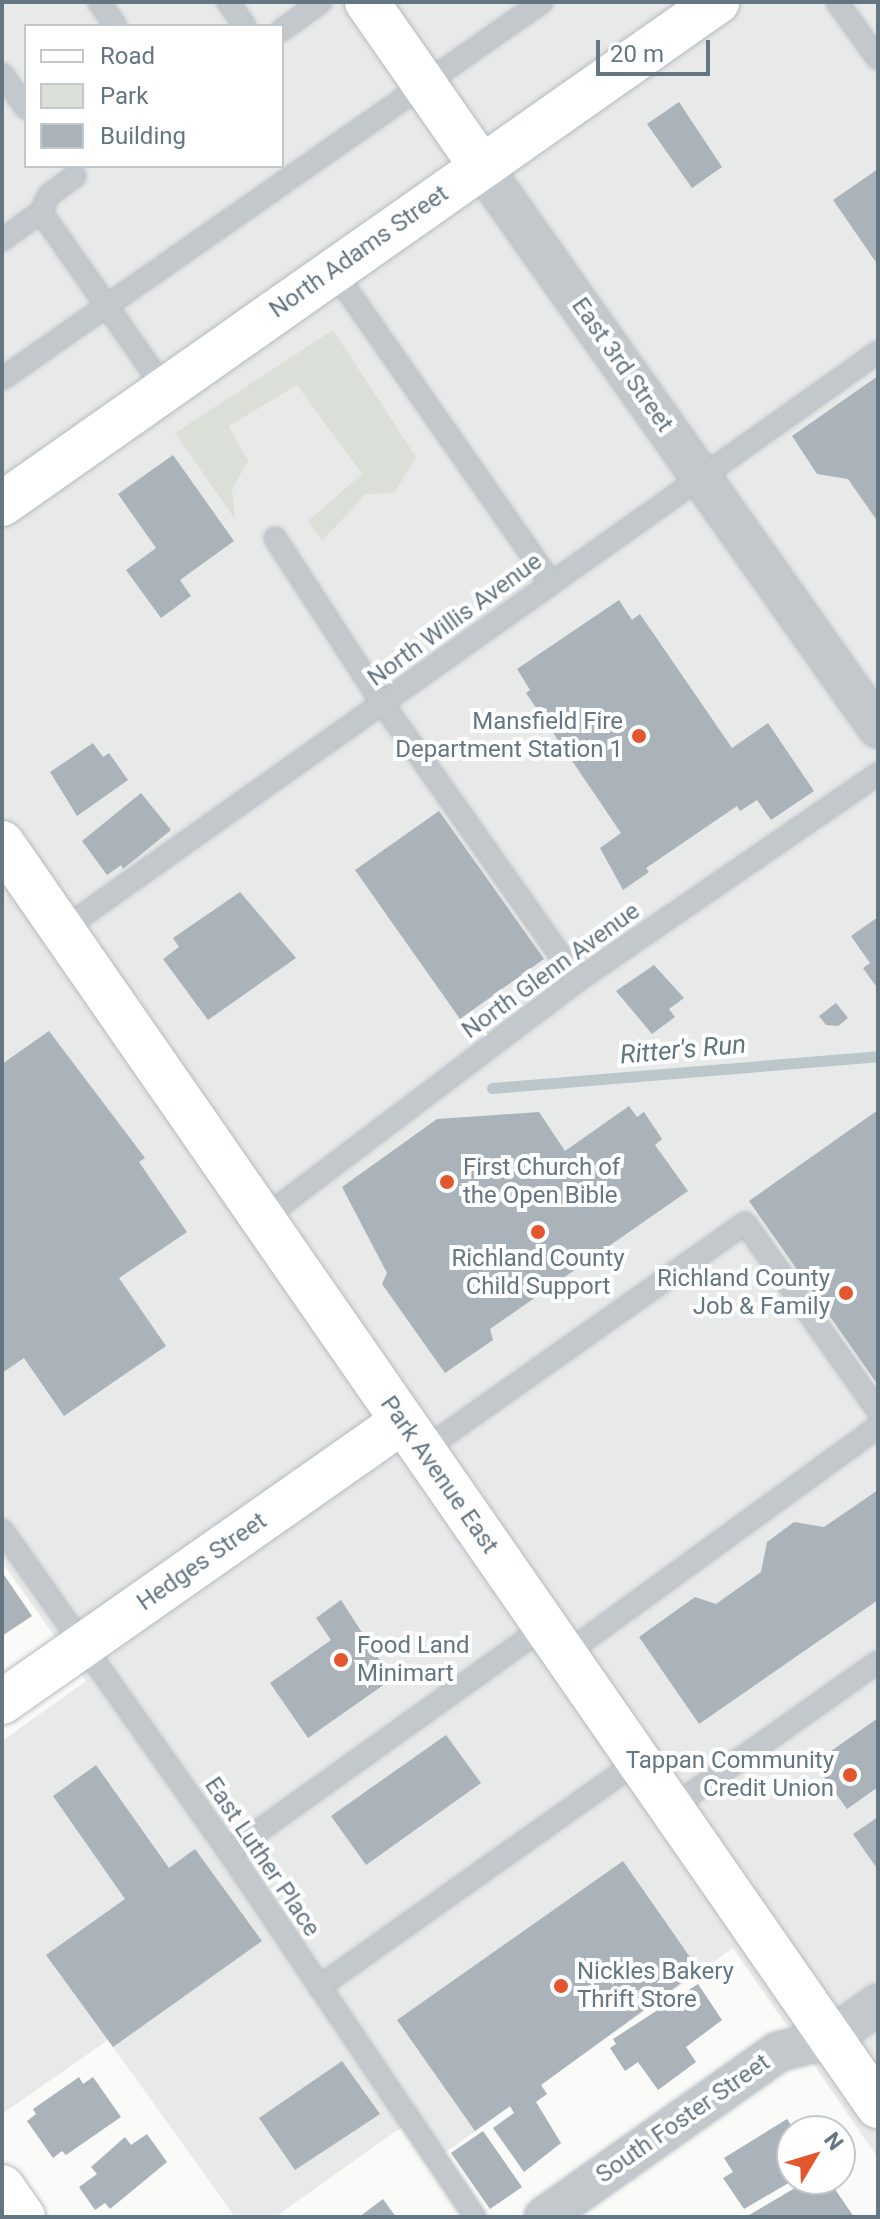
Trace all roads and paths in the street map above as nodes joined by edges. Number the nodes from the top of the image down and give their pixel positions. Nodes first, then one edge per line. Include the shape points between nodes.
1 (99, 2) edge
2 (228, 2) edge
3 (321, 2) edge
4 (367, 2) edge
5 (542, 2) edge
6 (717, 2) edge
7 (837, 2) edge
8 (115, 24) edge
9 (244, 24) edge
10 (284, 29) edge
11 (878, 59) edge
12 (2, 74) edge
13 (422, 82) junction
14 (24, 105) edge
15 (481, 166) junction
16 (77, 169) edge
17 (41, 212) junction
18 (2, 240) edge
19 (333, 270) junction
20 (106, 306) junction
21 (878, 352) edge
22 (2, 379) edge
23 (165, 389) junction
24 (701, 478) junction
25 (2, 504) edge
26 (275, 538) dead end
27 (551, 583) junction
28 (383, 704) junction
29 (878, 728) edge
30 (878, 774) edge
31 (2, 843) edge
32 (62, 930) junction
33 (578, 980) junction
34 (261, 1220) junction
35 (878, 1411) edge
36 (878, 1427) edge
37 (412, 1436) junction
38 (2, 1530) edge
39 (554, 1641) junction
40 (84, 1645) junction
41 (878, 1662) edge
42 (2, 1702) edge
43 (638, 1761) junction
44 (671, 1808) junction
45 (229, 1852) junction
46 (319, 1987) junction
47 (878, 2004) edge
48 (831, 2038) junction
49 (878, 2106) edge
50 (2, 2187) edge
51 (23, 2217) edge
52 (475, 2217) edge
53 (544, 2217) edge

1 - 8 lane
2 - 9 lane
3 - 10 lane
4 - 13 main road, East 3rd Street
5 - 13 lane
6 - 15 main road, North Adams Street
7 - 11 lane
12 - 14 lane
13 - 15 main road, East 3rd Street
13 - 20 lane
15 - 19 main road, North Adams Street
15 - 24 street, East 3rd Street
16 - 17 lane via 49,195
17 - 18 lane
17 - 20 lane
19 - 23 main road, North Adams Street
19 - 27 lane
20 - 22 lane
20 - 23 lane
21 - 24 lane, North Willis Avenue
23 - 25 main road, North Adams Street
24 - 27 lane, North Willis Avenue
24 - 29 street, East 3rd Street
26 - 28 lane
27 - 28 lane, North Willis Avenue
28 - 32 lane, North Willis Avenue
28 - 33 lane
30 - 33 lane, North Glenn Avenue
31 - 32 main road, Park Avenue East
32 - 34 main road, Park Avenue East
33 - 34 lane, North Glenn Avenue
34 - 37 main road, Park Avenue East
35 - 37 lane via 745,1223
36 - 39 lane
37 - 39 main road, Park Avenue East
37 - 40 main road, Hedges Street
38 - 40 lane, East Luther Place
39 - 43 main road, Park Avenue East
39 - 45 lane
40 - 42 main road, Hedges Street
40 - 45 lane, East Luther Place
41 - 44 lane
43 - 44 main road, Park Avenue East
43 - 46 lane
44 - 48 main road, Park Avenue East
45 - 46 lane, East Luther Place
46 - 52 lane, East Luther Place
47 - 48 street
48 - 49 main road, Park Avenue East
48 - 53 street, South Foster Street via 778,2052
50 - 51 main road

